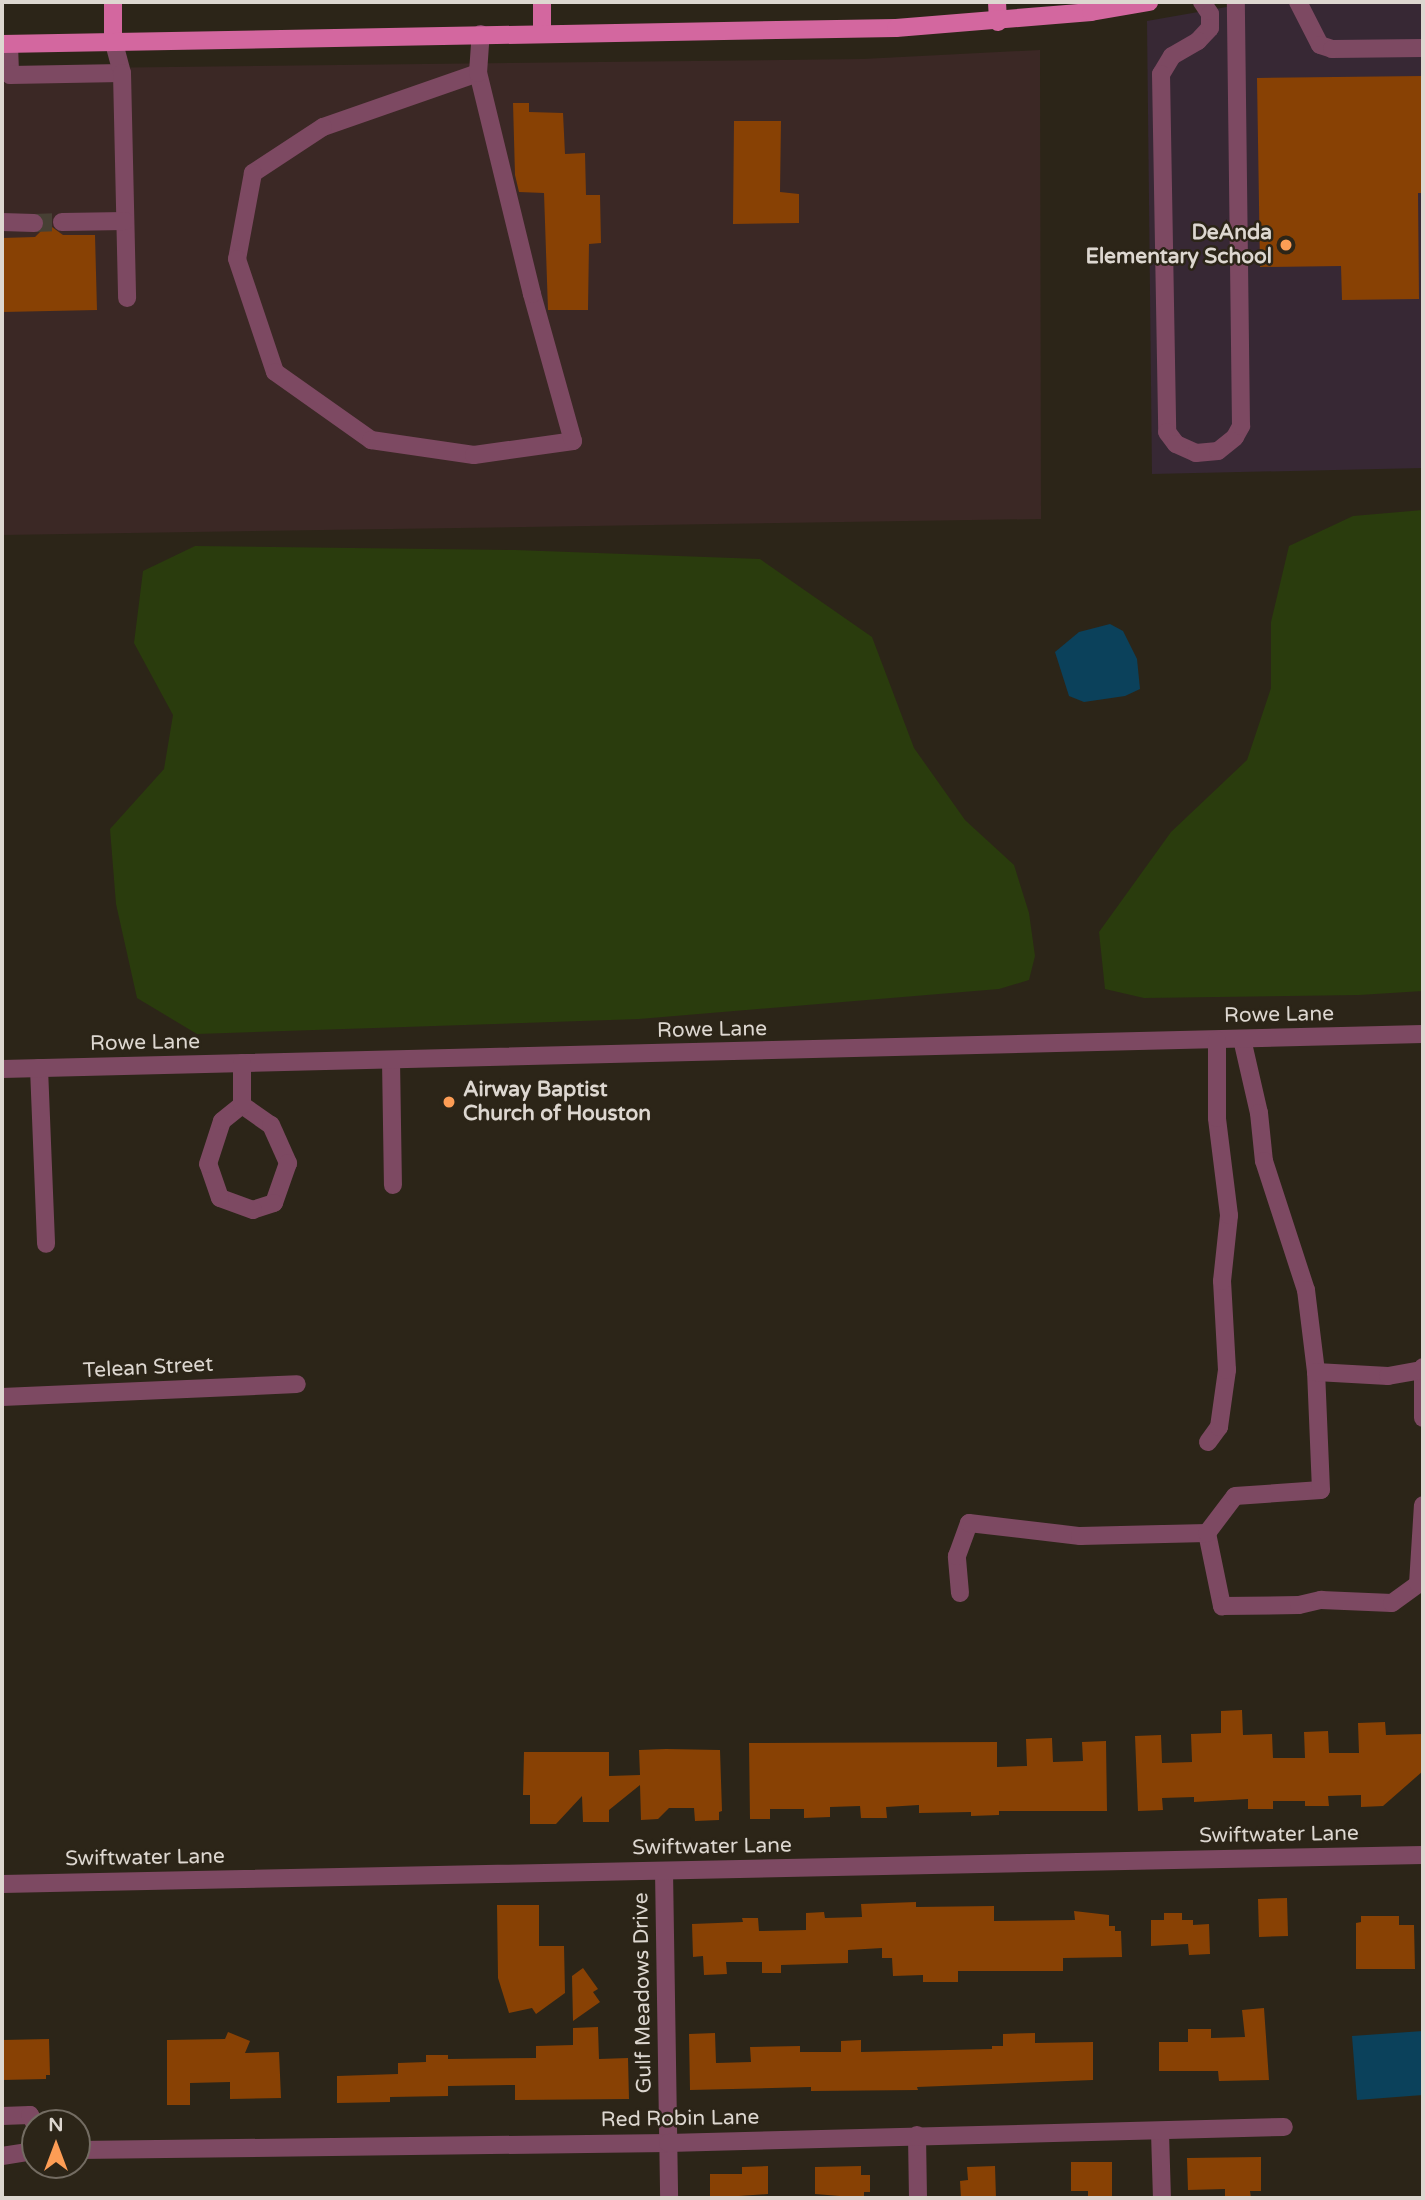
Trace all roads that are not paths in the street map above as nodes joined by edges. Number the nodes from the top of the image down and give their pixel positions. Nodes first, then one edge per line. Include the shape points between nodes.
1 (113, 2) edge
2 (542, 2) edge
3 (997, 2) edge
4 (1149, 2) edge
5 (1202, 2) edge
6 (1236, 2) edge
7 (1298, 2) edge
8 (998, 22) junction
9 (542, 32) junction
10 (481, 34) junction
11 (113, 40) junction
12 (5, 44) edge
13 (1423, 48) edge
14 (478, 73) junction
15 (122, 74) junction
16 (6, 75) edge
17 (125, 220) junction
18 (2, 222) edge
19 (62, 222) tunnel mouth
20 (34, 223) tunnel mouth
21 (127, 298) dead end
22 (1423, 1034) edge
23 (1242, 1039) junction
24 (1217, 1040) junction
25 (391, 1060) junction
26 (242, 1063) junction
27 (39, 1068) junction
28 (2, 1069) edge
29 (242, 1105) junction
30 (393, 1185) dead end
31 (46, 1244) dead end
32 (1423, 1368) edge
33 (1316, 1372) junction
34 (297, 1384) dead end
35 (2, 1397) edge
36 (1423, 1418) edge
37 (1208, 1441) dead end
38 (1423, 1505) edge
39 (1207, 1533) junction
40 (960, 1593) dead end
41 (1423, 1855) edge
42 (664, 1871) junction
43 (2, 1884) edge
44 (21, 2115) edge
45 (2, 2116) edge
46 (1284, 2127) dead end
47 (1160, 2132) junction
48 (917, 2135) junction
49 (668, 2143) junction
50 (91, 2150) edge
51 (21, 2153) edge
52 (2, 2156) edge
53 (669, 2198) edge
54 (918, 2198) edge
55 (1162, 2198) edge

1 - 11 main road
2 - 9 main road
3 - 8 main road
4 - 8 main road
5 - 6 street via 1210,14 1210,28 1172,56 1161,74 1167,432 1176,444 1196,453 1218,451 1241,426
7 - 13 street via 1320,45 1332,49
8 - 9 main road via 896,28
9 - 10 main road
10 - 11 main road
10 - 14 street
11 - 12 main road
11 - 15 street
12 - 16 street
14 - 14 street via 323,127 253,173 237,259 275,372 371,440 474,455 572,441
15 - 16 street
15 - 17 street
17 - 19 street
17 - 21 street
18 - 20 street
22 - 23 street, Rowe Lane
23 - 24 street, Rowe Lane
23 - 33 street via 1265,1161 1307,1290
24 - 25 street, Rowe Lane
24 - 37 street via 1217,1118 1229,1215 1222,1281 1227,1370 1219,1427
25 - 26 street, Rowe Lane
25 - 30 street
26 - 27 street, Rowe Lane
26 - 29 street
27 - 28 street, Rowe Lane
27 - 31 street
29 - 29 street via 222,1121 208,1164 220,1198 253,1210 274,1203 288,1163 271,1125
32 - 33 street via 1388,1376
32 - 36 street
33 - 39 street via 1321,1490 1235,1496
34 - 35 street, Telean Street
38 - 39 street via 1418,1584 1392,1603 1321,1600 1299,1605 1222,1606
39 - 40 street via 1080,1536 969,1524 957,1556
41 - 42 street, Swiftwater Lane
42 - 43 street, Swiftwater Lane
42 - 49 street, Gulf Meadows Drive
44 - 45 street
46 - 47 street, Red Robin Lane
47 - 48 street, Red Robin Lane
47 - 55 street
48 - 49 street, Red Robin Lane
48 - 54 street
49 - 50 street, Red Robin Lane
49 - 53 street, Gulf Meadows Drive
51 - 52 street

